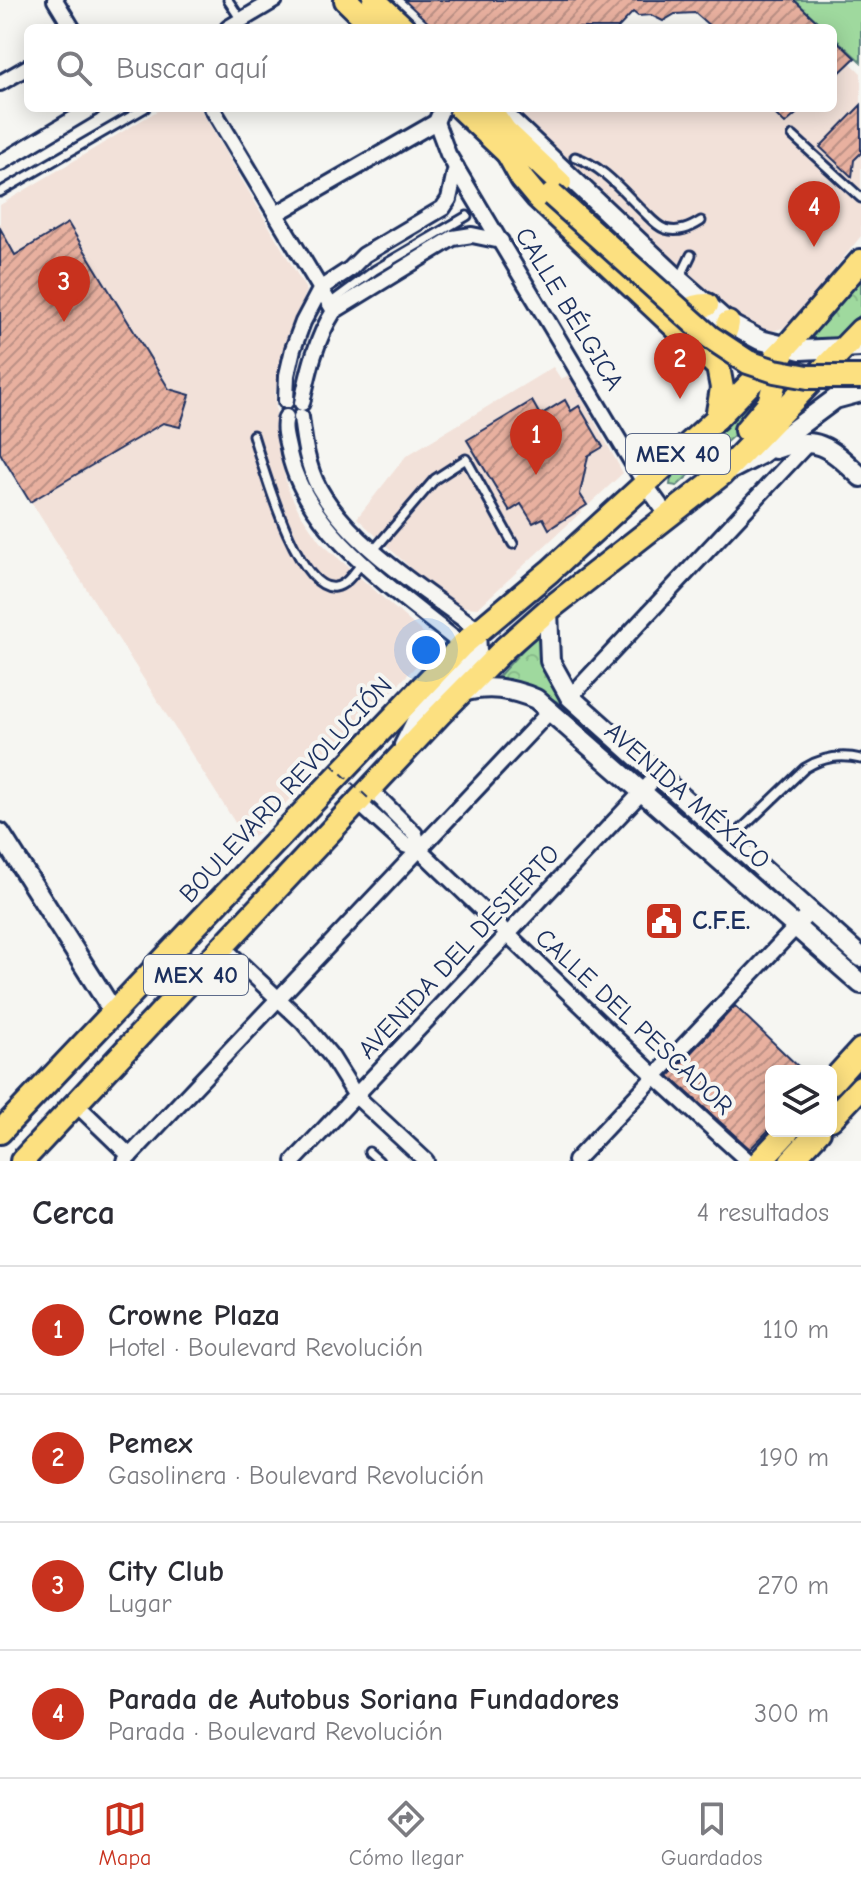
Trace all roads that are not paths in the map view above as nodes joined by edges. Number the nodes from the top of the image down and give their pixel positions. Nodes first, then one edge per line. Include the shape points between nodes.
1 (55, 0) edge
2 (228, 0) edge
3 (275, 0) edge
4 (346, 0) edge
5 (374, 0) edge
6 (241, 20) junction
7 (70, 24) edge
8 (234, 24) edge
9 (371, 24) edge
10 (400, 24) edge
11 (24, 69) edge
12 (0, 83) edge
13 (85, 112) edge
14 (138, 112) edge
15 (214, 112) edge
16 (464, 112) edge
17 (493, 112) edge
18 (496, 112) edge
19 (439, 115) edge
20 (793, 136) dead end
21 (507, 152) junction
22 (575, 157) dead end
23 (0, 163) edge
24 (456, 167) junction
25 (556, 189) junction
26 (0, 192) edge
27 (861, 198) edge
28 (276, 214) junction
29 (467, 216) dead end
30 (701, 221) dead end
31 (501, 241) junction
32 (691, 255) dead end
33 (861, 261) edge
34 (679, 280) junction
35 (321, 288) junction
36 (707, 305) junction
37 (332, 307) junction
38 (728, 323) junction
39 (861, 330) edge
40 (678, 331) junction
41 (786, 347) junction
42 (853, 348) edge
43 (698, 349) junction
44 (861, 365) edge
45 (861, 377) edge
46 (861, 392) edge
47 (296, 412) junction
48 (716, 419) junction
49 (253, 435) dead end
50 (809, 442) junction
51 (761, 454) junction
52 (722, 474) junction
53 (861, 477) edge
54 (645, 484) junction
55 (695, 494) junction
56 (668, 516) junction
57 (513, 544) dead end
58 (373, 551) junction
59 (362, 563) junction
60 (548, 610) junction
61 (470, 638) junction
62 (462, 692) junction
63 (570, 697) junction
64 (551, 710) junction
65 (861, 759) edge
66 (395, 764) junction
67 (657, 776) junction
68 (643, 792) junction
69 (369, 800) junction
70 (0, 833) edge
71 (729, 840) junction
72 (420, 850) junction
73 (810, 912) junction
74 (796, 927) junction
75 (507, 936) junction
76 (223, 947) junction
77 (861, 957) edge
78 (861, 984) edge
79 (278, 1000) junction
80 (114, 1013) junction
81 (861, 1050) edge
82 (655, 1076) junction
83 (837, 1076) edge
84 (861, 1087) edge
85 (356, 1096) junction
86 (76, 1104) junction
87 (837, 1113) edge
88 (0, 1132) edge
89 (782, 1137) edge
90 (813, 1137) edge
91 (369, 1152) dead end
92 (128, 1159) edge
93 (22, 1161) edge
94 (294, 1161) edge
95 (379, 1161) edge
96 (426, 1161) edge
97 (575, 1161) edge
98 (748, 1161) edge
99 (760, 1161) edge
100 (791, 1161) edge

1 - 7 street
2 - 6 lane
3 - 6 street
4 - 9 main road
5 - 10 main road
6 - 8 street
11 - 12 street
13 - 23 street
14 - 26 lane
15 - 28 street
16 - 21 main road
17 - 25 main road
18 - 34 street
19 - 24 street, CALLE BÉLGICA
19 - 28 street
20 - 27 lane
21 - 25 main road
21 - 40 main road via 537,197
22 - 30 lane via 610,179 659,226 673,231
24 - 31 street, CALLE BÉLGICA
24 - 35 street via 443,208 364,255
25 - 44 main road via 755,352 824,366
25 - 45 main road, bridge via 710,337 748,362 808,377
28 - 35 street
29 - 37 lane via 375,270
31 - 37 street via 472,235 453,238
31 - 54 street, CALLE BÉLGICA
32 - 34 lane
33 - 41 main road, BOULEVARD REVOLUCIÓN / MEX 40
34 - 36 street
35 - 37 street
35 - 47 street via 303,322 287,375 286,401 293,398
36 - 38 street
36 - 40 main road via 685,311
37 - 47 street
38 - 41 street
38 - 43 main road via 719,342
39 - 42 main road, MEX 40
40 - 43 main road
41 - 42 street
41 - 48 main road, BOULEVARD REVOLUCIÓN / MEX 40
41 - 55 main road via 769,403 720,456
42 - 52 main road, MEX 40
43 - 48 main road via 721,376
46 - 51 street via 835,399
47 - 58 street via 318,486
47 - 59 street via 284,425 291,461 308,501
48 - 54 main road, BOULEVARD REVOLUCIÓN / MEX 40
49 - 59 lane via 285,531 314,577 335,587
50 - 51 street
50 - 53 street via 825,446
50 - 63 street
51 - 52 street
52 - 55 main road, MEX 40
54 - 56 street, CALLE BÉLGICA
54 - 61 main road, BOULEVARD REVOLUCIÓN / MEX 40
55 - 56 main road, MEX 40
56 - 60 main road, MEX 40
57 - 58 lane via 466,459 435,479
58 - 59 street
58 - 61 street
59 - 61 street
60 - 62 main road, MEX 40
60 - 63 street, AVENIDA MÉXICO via 550,661
61 - 66 street via 479,651 414,721
61 - 80 main road, BOULEVARD REVOLUCIÓN / MEX 40
62 - 64 street, AVENIDA MÉXICO via 500,687
62 - 66 main road, MEX 40
63 - 67 street, AVENIDA MÉXICO
64 - 68 street, AVENIDA MÉXICO
64 - 72 street
65 - 71 lane via 818,760
66 - 69 main road, MEX 40
67 - 68 street, AVENIDA DEL DESIERTO
67 - 71 street, AVENIDA MÉXICO
68 - 74 street, AVENIDA MÉXICO
68 - 75 street, AVENIDA DEL DESIERTO
69 - 72 street, CALLE DEL PESCADOR via 405,845
69 - 76 main road, MEX 40
70 - 80 street
71 - 73 street, AVENIDA MÉXICO
72 - 75 street, CALLE DEL PESCADOR
72 - 79 street
73 - 74 street
73 - 77 street, AVENIDA MÉXICO
74 - 78 street, AVENIDA MÉXICO
74 - 82 street
75 - 82 street, CALLE DEL PESCADOR
75 - 85 street, AVENIDA DEL DESIERTO
76 - 79 street
76 - 86 main road, MEX 40
79 - 85 street via 319,1040
79 - 92 street
80 - 86 main road via 120,1028 117,1043 83,1083
80 - 88 main road, BOULEVARD REVOLUCIÓN / MEX 40
81 - 83 main road
82 - 97 street
82 - 98 street, CALLE DEL PESCADOR
84 - 87 main road
85 - 94 street, AVENIDA DEL DESIERTO
85 - 96 street
86 - 92 street
86 - 93 main road, MEX 40
89 - 99 main road
90 - 100 main road
91 - 95 lane

